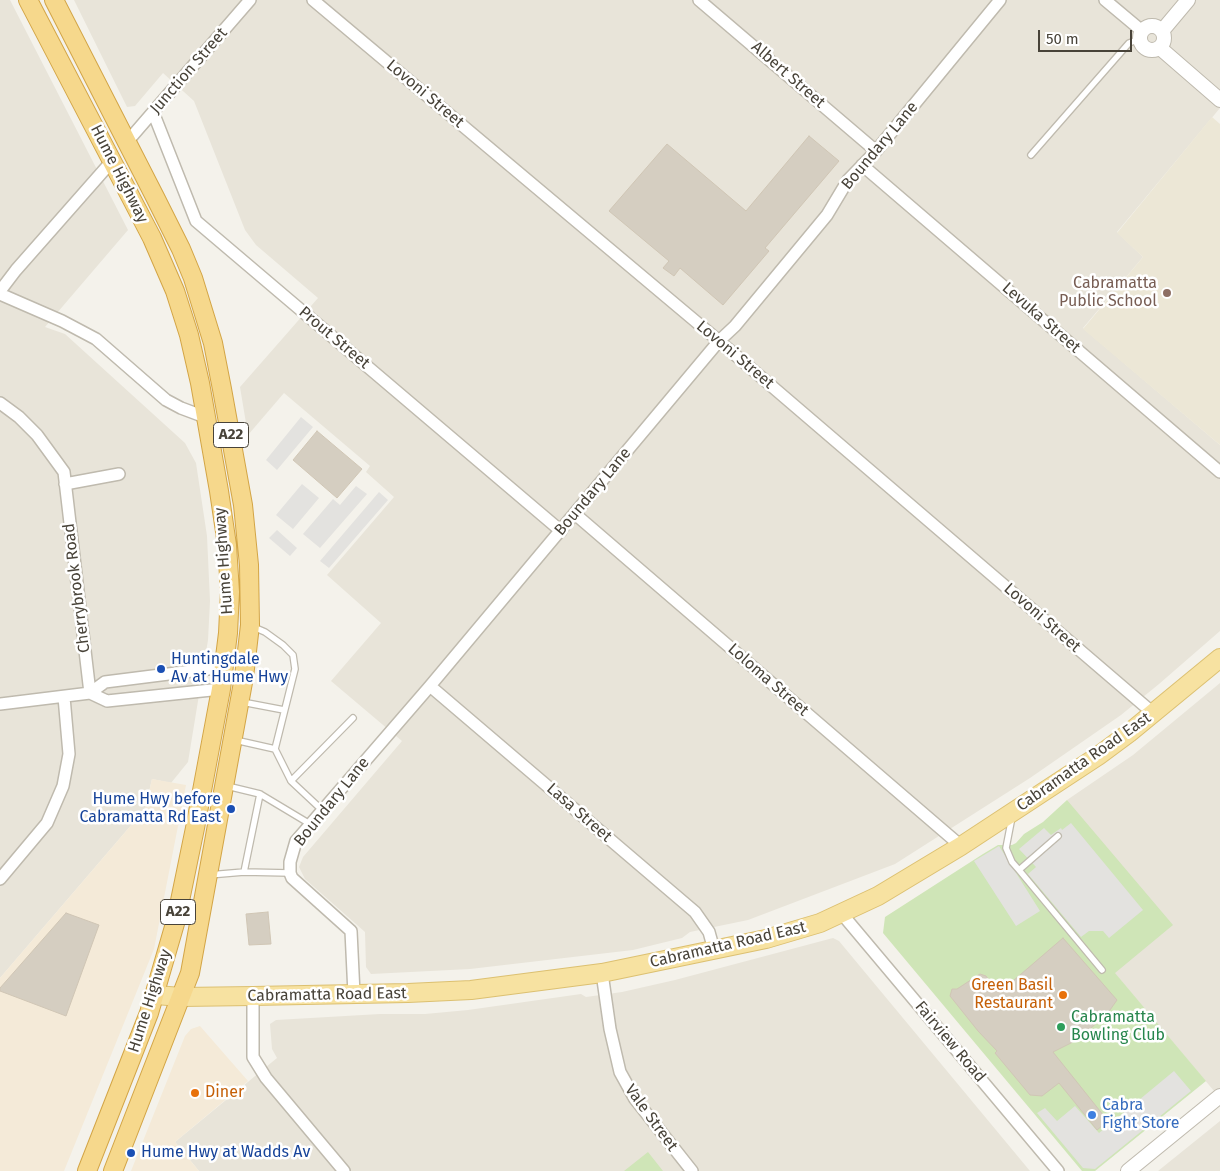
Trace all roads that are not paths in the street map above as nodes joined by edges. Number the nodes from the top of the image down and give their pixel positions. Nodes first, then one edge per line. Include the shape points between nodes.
1 (28, 0) edge
2 (54, 0) edge
3 (250, 0) edge
4 (313, 0) edge
5 (699, 0) edge
6 (1000, 0) edge
7 (1104, 0) edge
8 (1188, 0) edge
9 (1162, 31) junction
10 (1141, 35) junction
11 (1160, 48) junction
12 (1220, 100) edge
13 (153, 112) junction
14 (127, 142) junction
15 (876, 151) junction
16 (1031, 155) dead end
17 (112, 161) junction
18 (862, 165) junction
19 (0, 293) edge
20 (719, 341) junction
21 (0, 403) edge
22 (205, 417) junction
23 (1220, 472) edge
24 (120, 474) dead end
25 (65, 484) junction
26 (575, 514) junction
27 (560, 531) junction
28 (250, 625) junction
29 (1220, 658) edge
30 (224, 667) junction
31 (430, 686) junction
32 (221, 689) junction
33 (90, 693) junction
34 (64, 697) junction
35 (240, 702) junction
36 (0, 704) edge
37 (284, 710) junction
38 (1153, 713) junction
39 (353, 718) dead end
40 (233, 740) junction
41 (275, 750) junction
42 (291, 781) junction
43 (225, 786) junction
44 (260, 794) junction
45 (322, 810) junction
46 (1013, 812) junction
47 (310, 824) junction
48 (1058, 836) dead end
49 (962, 846) junction
50 (1019, 870) junction
51 (244, 872) junction
52 (290, 873) junction
53 (209, 875) junction
54 (0, 879) edge
55 (842, 914) junction
56 (714, 950) junction
57 (1102, 970) dead end
58 (602, 973) junction
59 (354, 994) junction
60 (155, 995) junction
61 (253, 996) junction
62 (182, 997) junction
63 (1220, 1096) edge
64 (87, 1171) edge
65 (113, 1171) edge
66 (344, 1171) edge
67 (692, 1171) edge
68 (1058, 1171) edge
69 (1128, 1171) edge

1 - 17 highway, Hume Highway / A22
2 - 14 highway, Hume Highway / A22
3 - 13 street, Junction Street
4 - 20 street, Lovoni Street
5 - 15 street, Albert Street
6 - 15 street, Boundary Lane
7 - 10 street
8 - 9 street
9 - 10 street via 1156,26 1148,26
9 - 11 street via 1164,41
10 - 11 street via 1141,43 1146,49 1154,51
10 - 16 lane via 1129,43
11 - 12 street
13 - 14 street, Junction Street
13 - 27 street, Prout Street via 196,221
14 - 28 highway, Hume Highway / A22 via 181,249 213,343 246,529
15 - 18 street, Boundary Lane
17 - 19 street via 16,270
17 - 22 highway, Hume Highway / A22 via 175,291 189,335
18 - 20 street, Boundary Lane via 848,180 826,215
18 - 23 street, Levuka Street
19 - 22 street via 96,339 166,400
20 - 26 street, Boundary Lane
20 - 38 street, Lovoni Street
21 - 25 street, Cherrybrook Road via 19,416 36,434 64,472
22 - 30 highway, Hume Highway / A22 via 227,545 230,592
24 - 25 street
25 - 33 street, Cherrybrook Road
26 - 27 street, Boundary Lane
26 - 49 street, Loloma Street
27 - 31 street, Boundary Lane
28 - 35 highway, Hume Highway / A22
28 - 37 lane via 283,644 293,655 295,669
29 - 38 main road, Cabramatta Road East
30 - 32 highway, Hume Highway / A22
30 - 33 street via 104,682
31 - 45 street, Boundary Lane
31 - 56 street, Lasa Street via 695,912 709,932
32 - 33 street via 107,701
32 - 60 highway, Hume Highway / A22 via 196,828
33 - 34 street
34 - 36 street
34 - 54 street via 69,754 63,786 47,823
35 - 37 lane
35 - 40 highway, Hume Highway / A22
37 - 41 lane
38 - 46 main road, Cabramatta Road East via 1098,756
39 - 42 lane
40 - 41 lane
40 - 43 highway, Hume Highway / A22
41 - 42 lane
42 - 45 lane
43 - 44 lane
43 - 53 highway, Hume Highway / A22
44 - 47 lane
44 - 51 lane
45 - 47 street, Boundary Lane
46 - 49 main road, Cabramatta Road East
46 - 50 lane via 1006,848
47 - 52 street, Boundary Lane via 296,841
48 - 50 lane
49 - 55 main road, Cabramatta Road East
50 - 57 lane
51 - 52 lane
51 - 53 lane
52 - 59 street via 351,932
53 - 62 highway, Hume Highway / A22
55 - 56 main road, Cabramatta Road East via 820,924
55 - 68 street, Fairview Road
56 - 58 main road, Cabramatta Road East
58 - 59 main road, Cabramatta Road East via 472,990
58 - 67 street, Vale Street via 620,1072 635,1099
59 - 61 main road, Cabramatta Road East
60 - 62 main road, Cabramatta Road East
60 - 64 highway, Hume Highway / A22
61 - 62 main road, Cabramatta Road East
61 - 66 street via 253,1056 266,1078
62 - 65 highway, Hume Highway / A22
63 - 69 street

